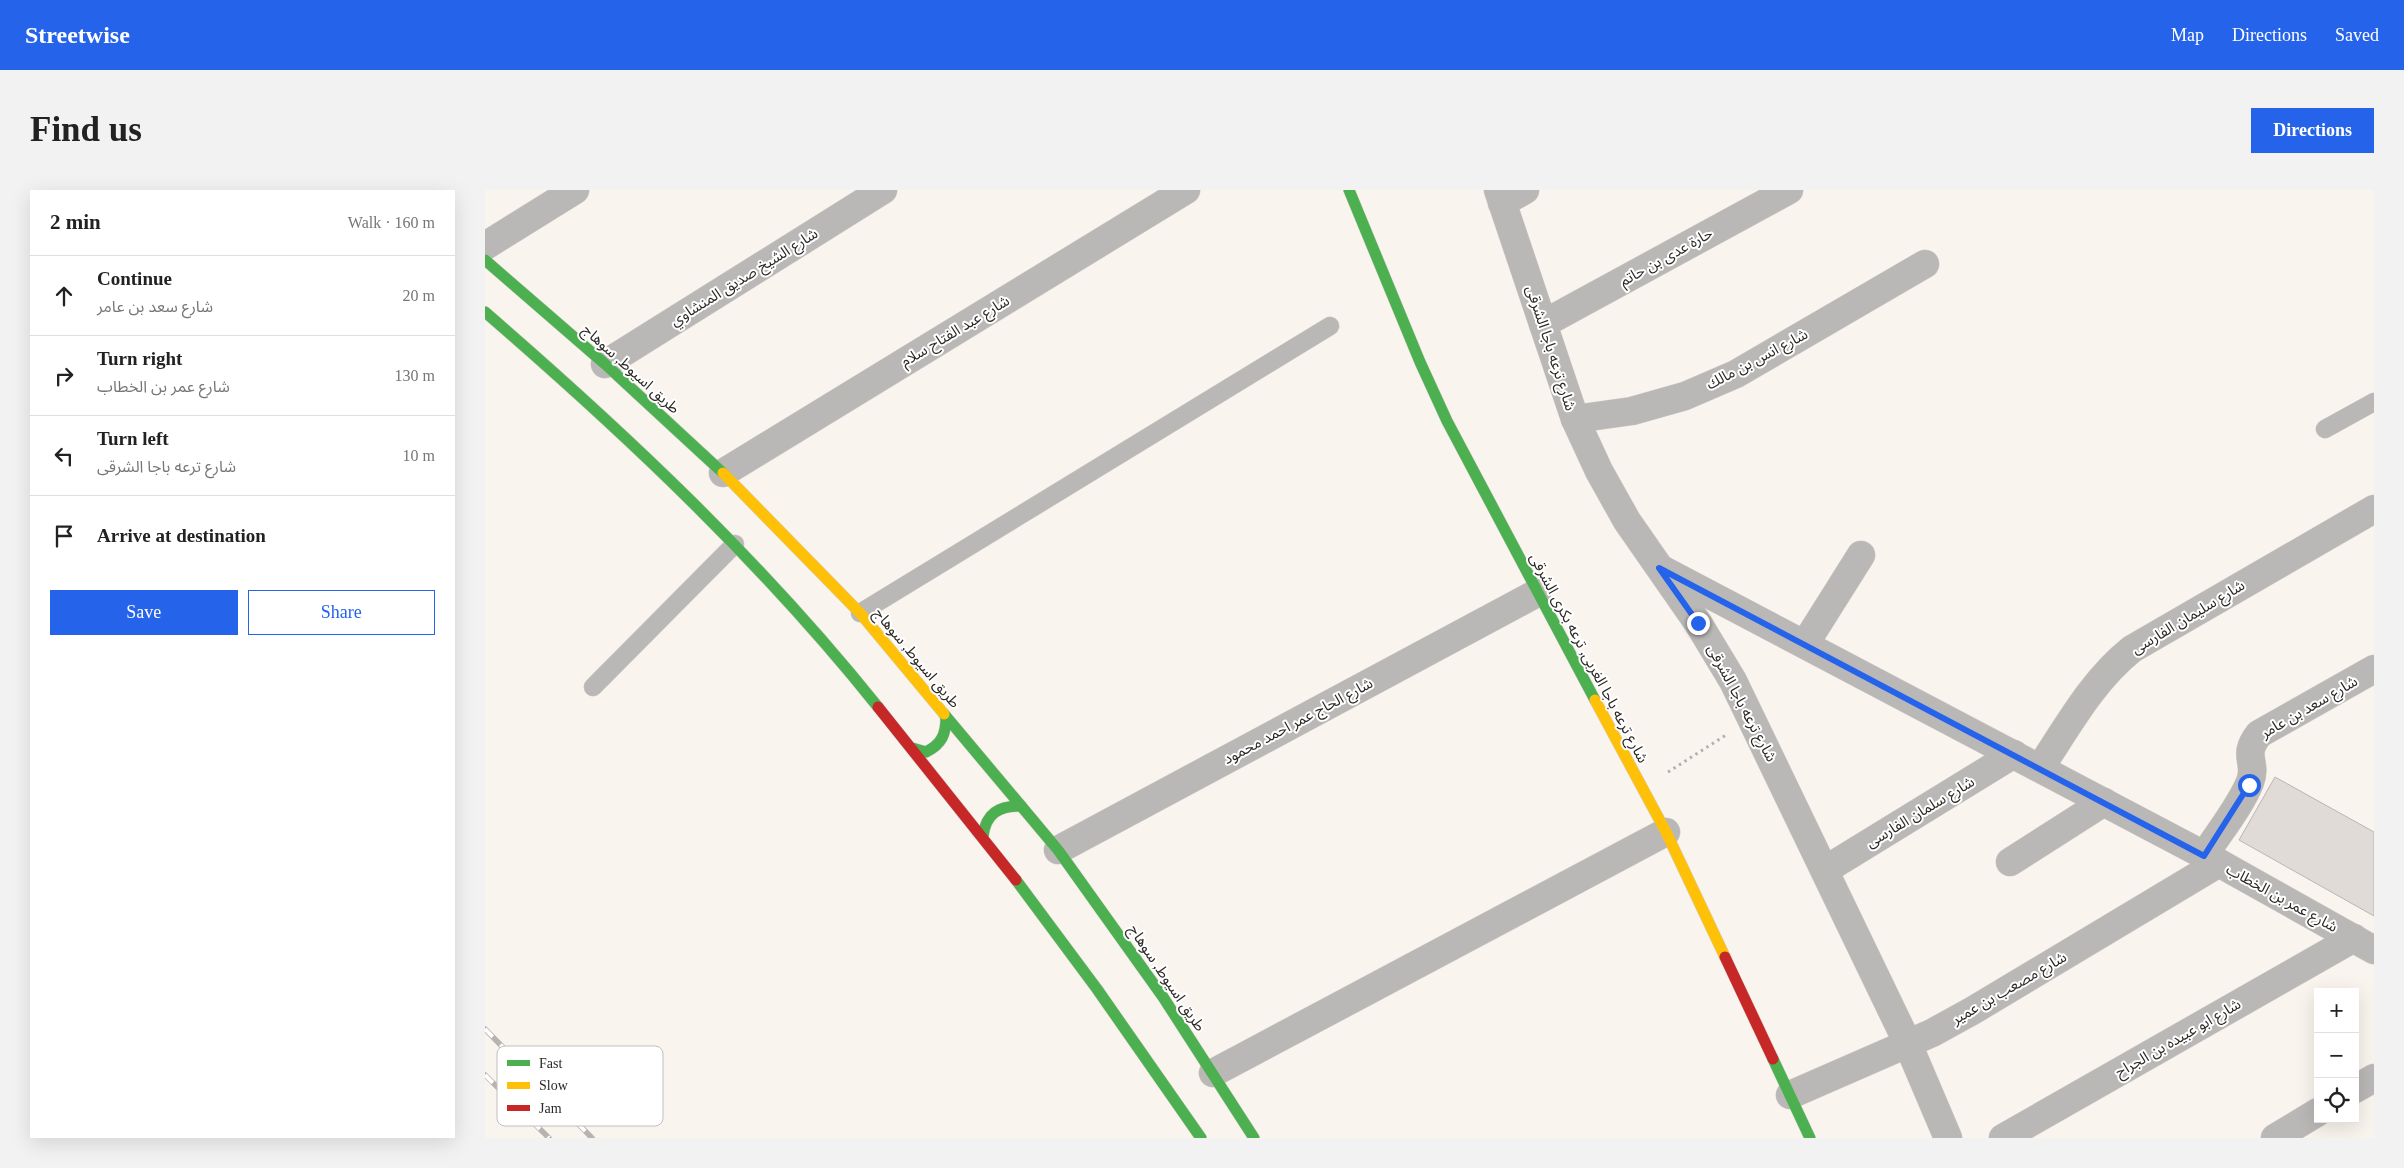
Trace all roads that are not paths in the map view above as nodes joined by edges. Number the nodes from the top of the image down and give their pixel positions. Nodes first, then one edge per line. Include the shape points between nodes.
1 (575, 190) edge
2 (883, 190) edge
3 (1187, 190) edge
4 (1349, 190) edge
5 (1789, 190) edge
6 (1508, 194) edge
7 (485, 246) edge
8 (485, 260) edge
9 (1925, 264) dead end
10 (485, 312) edge
11 (1543, 324) junction
12 (1330, 326) dead end
13 (605, 364) junction
14 (2374, 402) edge
15 (1575, 420) junction
16 (2325, 429) dead end
17 (723, 473) junction
18 (2374, 509) edge
19 (735, 544) junction
20 (1861, 555) dead end
21 (1659, 568) junction
22 (1537, 593) junction
23 (859, 613) junction
24 (1805, 644) junction
25 (2374, 669) edge
26 (593, 687) dead end
27 (946, 717) junction
28 (912, 748) junction
29 (2014, 754) junction
30 (2040, 768) junction
31 (2104, 802) junction
32 (1021, 806) junction
33 (1666, 832) junction
34 (983, 836) junction
35 (1058, 850) junction
36 (2212, 859) junction
37 (2010, 862) dead end
38 (1825, 870) junction
39 (2364, 944) edge
40 (1907, 1044) junction
41 (1213, 1073) junction
42 (2374, 1078) edge
43 (2359, 1087) edge
44 (1790, 1095) junction
45 (2314, 1114) edge
46 (1201, 1138) edge
47 (1255, 1138) edge
48 (1811, 1138) edge
49 (1948, 1138) edge
50 (2003, 1138) edge
51 (2275, 1138) edge

1 - 7 street
2 - 13 street, شارع الشيخ صديق المنشاوي
3 - 17 street, شارع عبد الفتاح سلام
4 - 22 main road, شارع ترعه باجا الغربى, ترعه بكرى الشرقى via 1420,362 1476,479
5 - 11 street, حارة عدى بن حاتم
6 - 11 street, شارع ترعه باجا الشرقى
8 - 13 main road, طريق اسيوط, سوهاج
9 - 15 street, شارع انس بن مالك via 1736,374 1685,396
10 - 19 main road via 611,422
11 - 15 street, شارع ترعه باجا الشرقى
12 - 23 lane
13 - 17 main road, طريق اسيوط, سوهاج
14 - 16 lane
15 - 21 street, شارع ترعه باجا الشرقى via 1627,521
17 - 23 main road, طريق اسيوط, سوهاج
18 - 30 street, شارع سليمان الفارسى via 2132,649 2097,681
19 - 26 lane
19 - 28 main road via 817,632
20 - 24 street
21 - 24 street, شارع عمر بن الخطاب
21 - 38 street, شارع ترعه باجا الشرقى via 1733,681
22 - 33 main road, شارع ترعه باجا الغربى, ترعه بكرى الشرقى
22 - 35 street, شارع الحاج عمر احمد محمود
23 - 27 main road, طريق اسيوط, سوهاج
24 - 29 street, شارع عمر بن الخطاب
25 - 36 street, شارع سعد بن عامر via 2259,734 2251,744 2249,756 2253,767 2249,785
27 - 28 main road via 947,733 939,746 926,752
27 - 32 main road, طريق اسيوط, سوهاج
28 - 34 main road
29 - 30 street, شارع عمر بن الخطاب
29 - 38 street, شارع سلمان الفارسى
30 - 31 street, شارع عمر بن الخطاب
31 - 36 street, شارع عمر بن الخطاب
31 - 37 street
32 - 34 main road via 1005,805 993,812 984,823
32 - 35 main road, طريق اسيوط, سوهاج
33 - 41 street
33 - 44 main road, شارع ترعه باجا الغربى, ترعه بكرى الشرقى
34 - 46 main road via 1091,978
35 - 41 main road, طريق اسيوط, سوهاج
36 - 39 street, شارع عمر بن الخطاب
36 - 40 street, شارع مصعب بن عمير via 1972,1011
38 - 40 street, شارع ترعه باجا الشرقى
39 - 50 street, شارع ابو عبيده بن الجراح
40 - 44 street, شارع مصعب بن عمير
40 - 49 street, شارع ترعه باجا الشرقى
41 - 47 main road, طريق اسيوط, سوهاج
42 - 43 street
44 - 48 main road, شارع ترعه باجا الغربى, ترعه بكرى الشرقى
45 - 51 street

